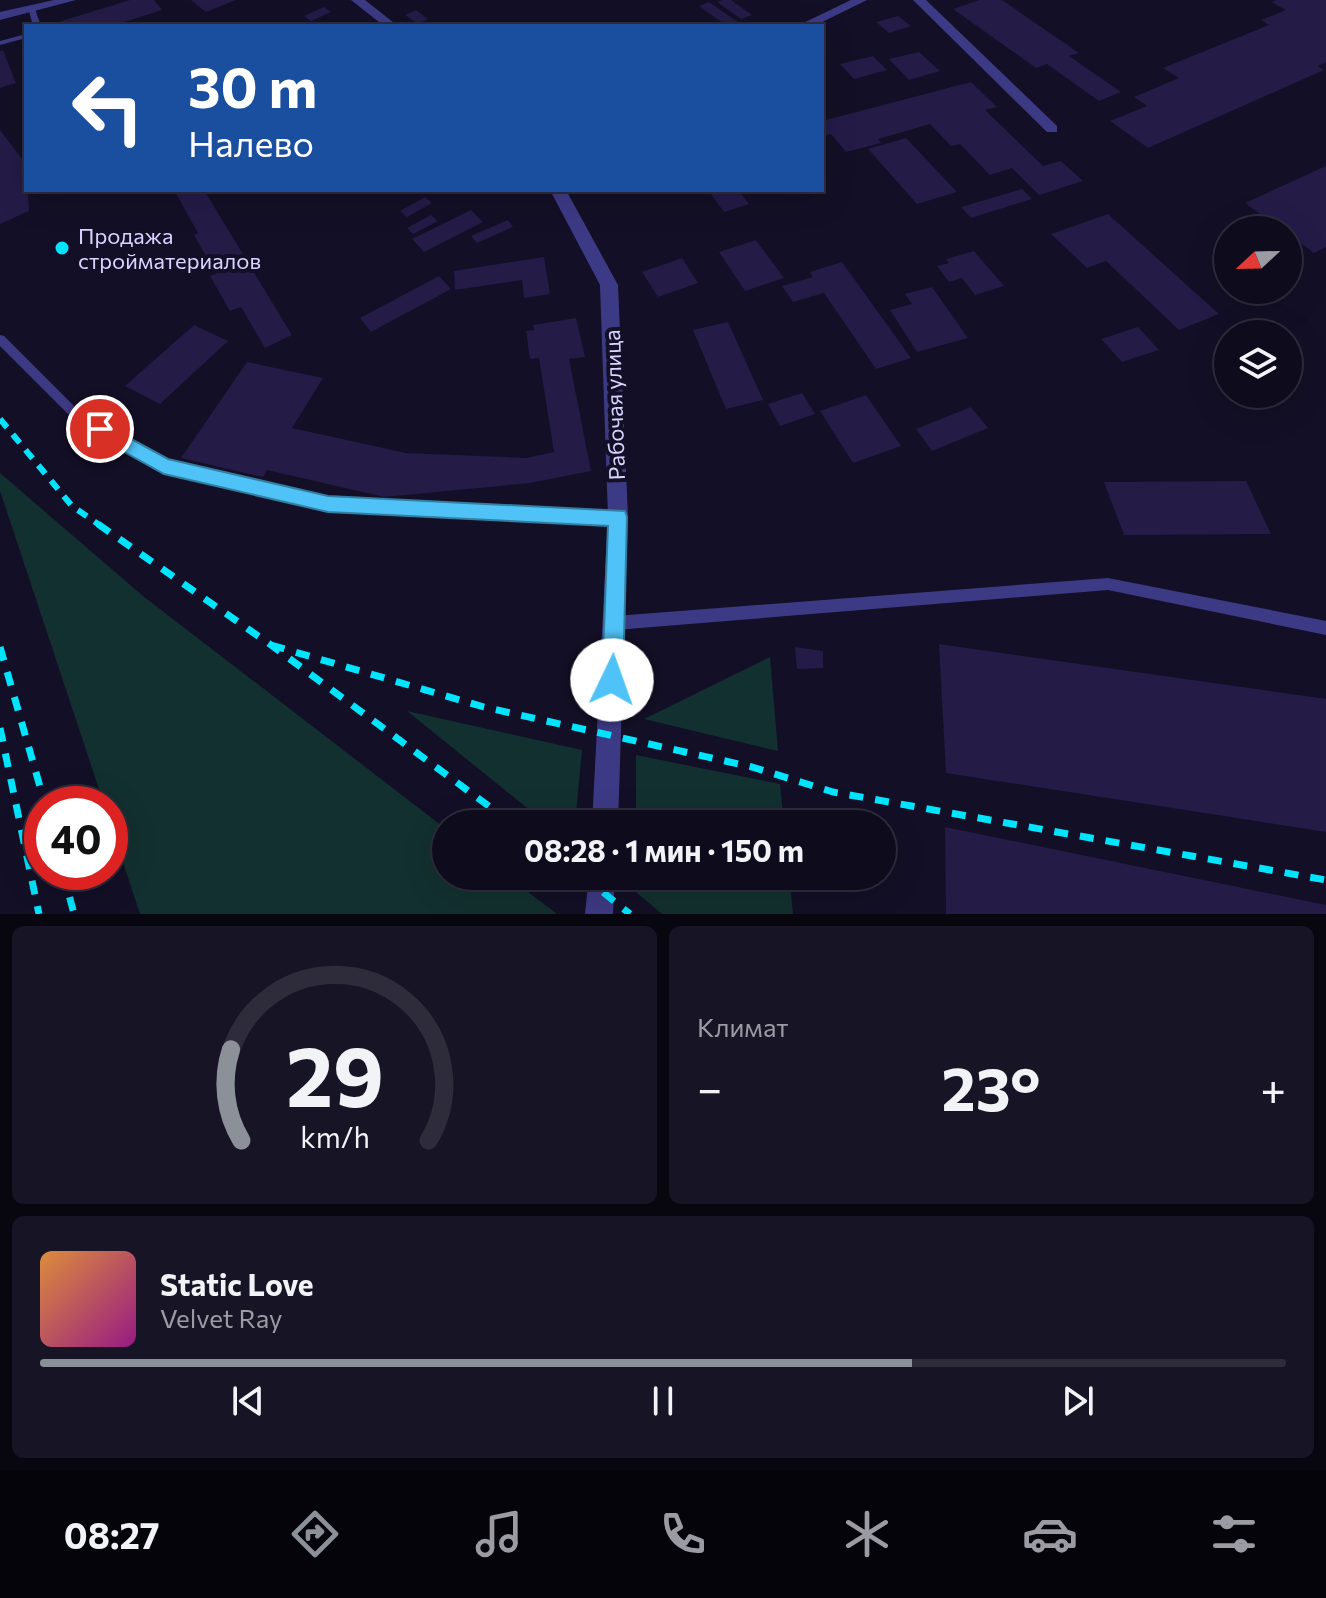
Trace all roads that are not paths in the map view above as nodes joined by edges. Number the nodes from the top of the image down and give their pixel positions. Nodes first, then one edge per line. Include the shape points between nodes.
1 (70, 0) edge
2 (357, 0) edge
3 (861, 0) edge
4 (919, 0) edge
5 (31, 9) junction
6 (0, 16) edge
7 (36, 24) edge
8 (389, 24) edge
9 (807, 24) edge
10 (24, 37) edge
11 (0, 43) edge
12 (1052, 129) dead end
13 (559, 192) edge
14 (0, 339) edge
15 (618, 517) junction
16 (615, 623) junction
17 (1326, 628) edge
18 (606, 810) edge
19 (601, 890) edge
20 (599, 914) edge

1 - 5 street
2 - 8 street
3 - 9 street
4 - 12 street
5 - 6 street
5 - 7 lane
10 - 11 lane
13 - 15 street, Рабочая улица via 609,285
14 - 15 lane via 78,417 164,466 328,504
15 - 16 street, Рабочая улица
16 - 17 lane via 1108,584
16 - 18 street, Рабочая улица
19 - 20 street

